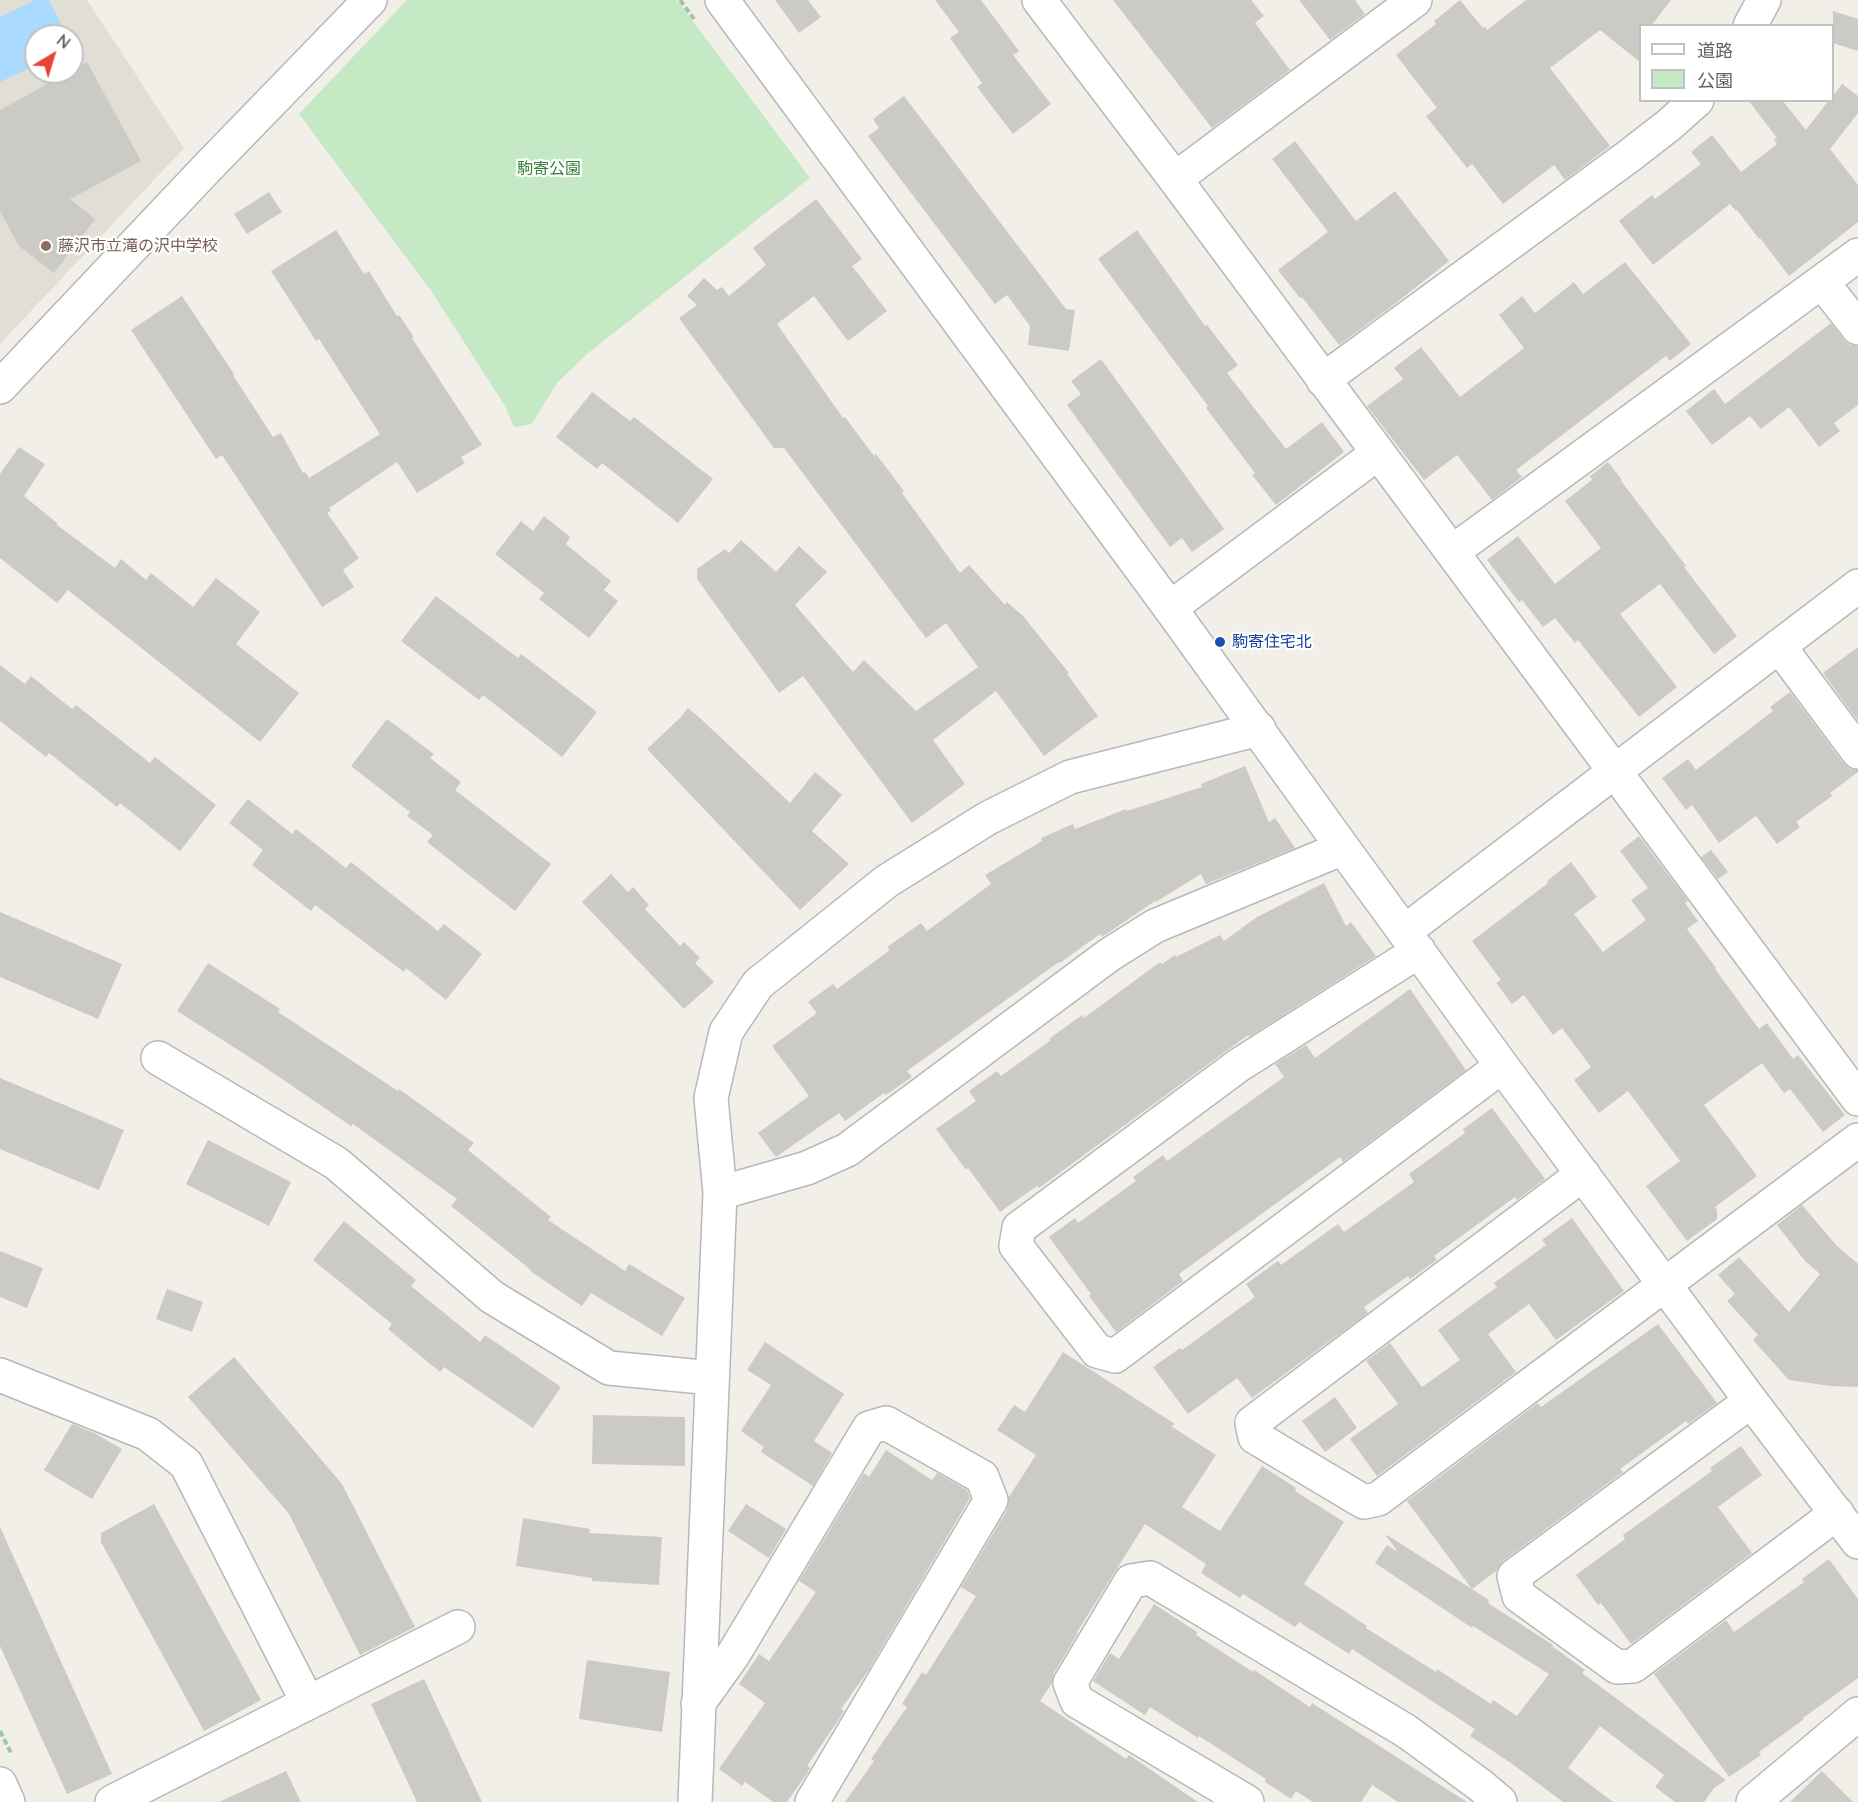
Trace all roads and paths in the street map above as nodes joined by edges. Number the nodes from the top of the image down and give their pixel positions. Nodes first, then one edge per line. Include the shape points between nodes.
1 (370, 0) edge
2 (722, 0) edge
3 (1415, 0) edge
4 (1764, 0) edge
5 (1047, 3) edge
6 (1751, 24) edge
7 (1695, 102) edge
8 (1175, 179) junction
9 (1858, 255) edge
10 (1822, 282) junction
11 (1858, 328) edge
12 (1323, 380) junction
13 (0, 387) edge
14 (1378, 453) junction
15 (1452, 552) junction
16 (1858, 586) edge
17 (1170, 608) junction
18 (1779, 646) junction
19 (1259, 729) junction
20 (1858, 752) edge
21 (1616, 771) junction
22 (1343, 848) junction
23 (1412, 942) junction
24 (158, 1058) dead end
25 (1502, 1066) junction
26 (1858, 1099) edge
27 (1858, 1140) edge
28 (1583, 1174) junction
29 (720, 1193) junction
30 (1665, 1285) junction
31 (0, 1375) edge
32 (712, 1378) junction
33 (1750, 1401) junction
34 (1837, 1513) junction
35 (1858, 1542) edge
36 (458, 1627) dead end
37 (308, 1703) junction
38 (698, 1704) junction
39 (1858, 1714) edge
40 (0, 1784) edge
41 (1765, 1798) edge
42 (8, 1802) edge
43 (112, 1802) edge
44 (695, 1802) edge
45 (812, 1802) edge
46 (1247, 1802) edge
47 (1500, 1802) edge

1 - 13 street
2 - 17 street
3 - 8 street
4 - 6 street
5 - 8 street
7 - 12 street via 1629,156
8 - 12 street
9 - 10 street
10 - 11 street
10 - 15 street
12 - 14 street
14 - 15 street
14 - 17 street
15 - 21 street
16 - 18 street
17 - 19 street
18 - 20 street
18 - 21 street
19 - 22 street
19 - 29 street via 1070,777 988,818 887,881 758,984 726,1032 711,1098
21 - 23 street
21 - 26 street
22 - 23 street
22 - 29 street via 1155,926 1093,966 847,1150 807,1168
23 - 25 street
23 - 25 street via 1019,1228 1016,1246 1097,1351 1115,1356
24 - 32 street via 336,1163 492,1297 609,1368
25 - 28 street
27 - 30 street
28 - 30 street
28 - 30 street via 1252,1423 1255,1437 1365,1502 1378,1499
29 - 32 street
30 - 33 street
31 - 37 street via 148,1434 186,1464
32 - 38 street
33 - 34 street
33 - 34 street via 1514,1576 1519,1596 1617,1667 1633,1666
34 - 35 street
36 - 37 street
37 - 43 street
38 - 44 street
38 - 45 street via 733,1655 869,1428 886,1423 982,1478 991,1500
39 - 41 street
40 - 42 street
46 - 47 street via 1077,1701 1070,1683 1131,1581 1150,1578 1406,1731

